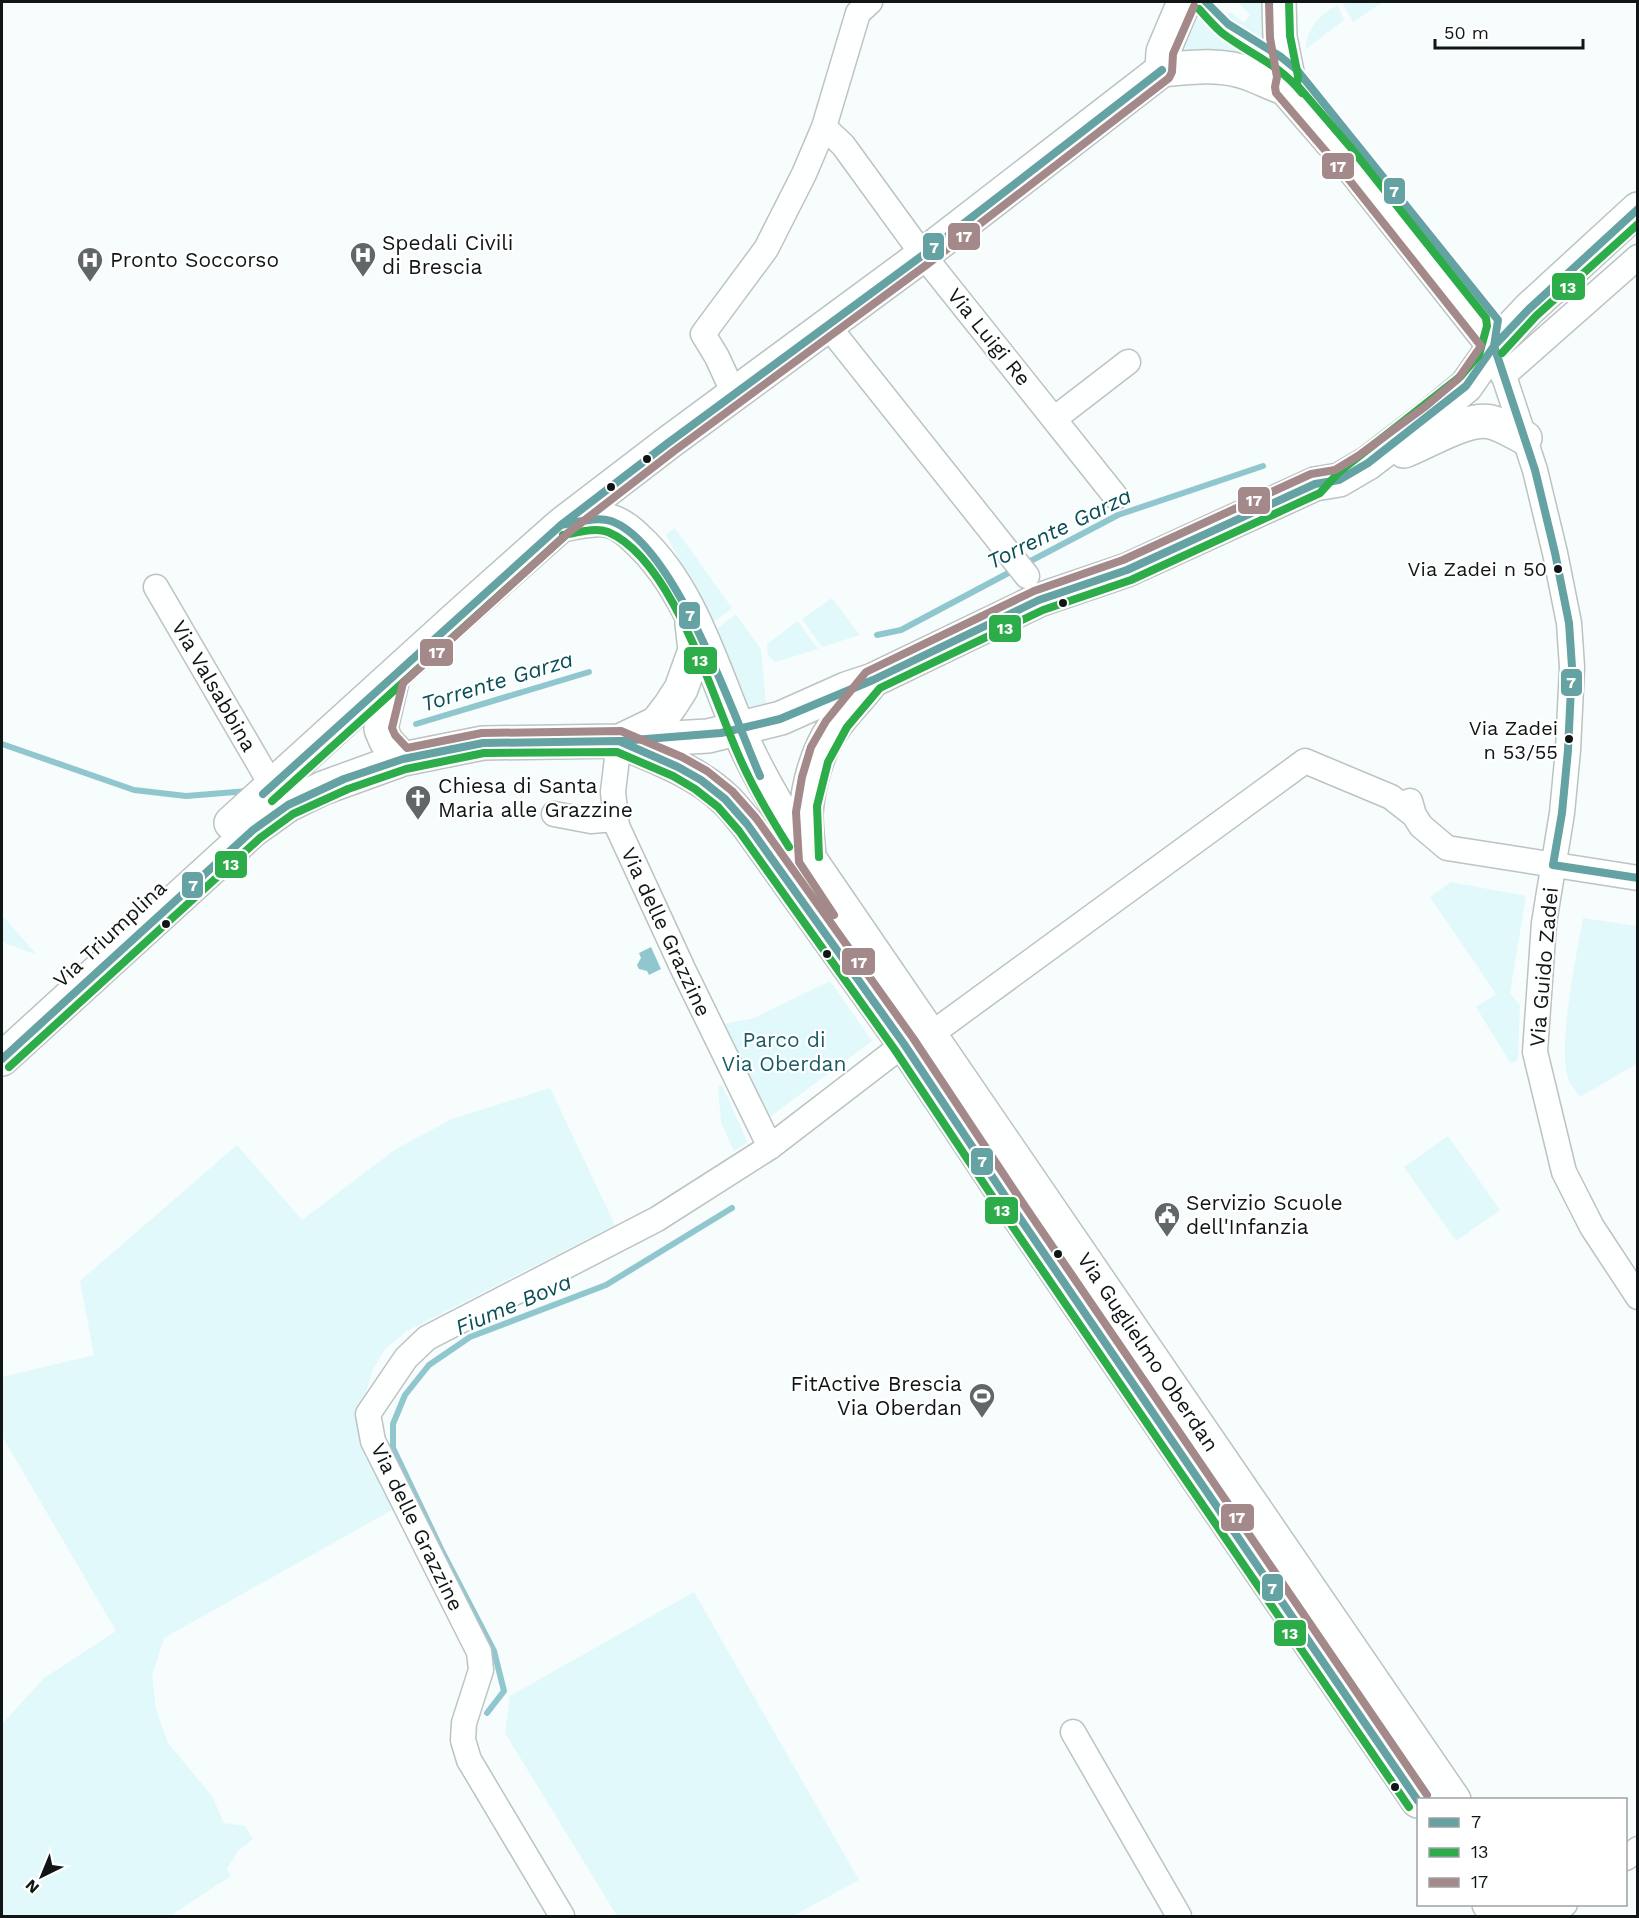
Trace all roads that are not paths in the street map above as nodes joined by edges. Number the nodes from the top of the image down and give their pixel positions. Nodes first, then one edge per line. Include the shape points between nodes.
1 (870, 2) edge
2 (1184, 2) edge
3 (1279, 2) edge
4 (1162, 70) junction
5 (1285, 88) junction
6 (824, 127) junction
7 (1638, 209) edge
8 (923, 255) junction
9 (1638, 257) edge
10 (828, 326) junction
11 (1491, 349) junction
12 (1128, 362) dead end
13 (734, 394) junction
14 (1054, 419) junction
15 (1525, 438) junction
16 (1368, 463) junction
17 (1315, 484) junction
18 (1116, 497) dead end
19 (561, 525) junction
20 (1020, 567) dead end
21 (156, 587) dead end
22 (692, 617) junction
23 (393, 677) junction
24 (873, 680) junction
25 (739, 730) junction
26 (620, 741) junction
27 (403, 759) junction
28 (272, 786) junction
29 (554, 814) dead end
30 (614, 819) junction
31 (809, 858) junction
32 (1553, 865) junction
33 (1638, 879) edge
34 (945, 1024) dead end
35 (2, 1034) edge
36 (904, 1044) junction
37 (2, 1059) edge
38 (770, 1147) junction
39 (1638, 1297) edge
40 (1072, 1732) dead end
41 (1417, 1798) edge
42 (1453, 1798) edge
43 (1564, 1906) edge
44 (562, 1917) edge
45 (1179, 1917) edge
46 (1552, 1917) edge

1 - 6 street via 858,13
2 - 4 main road via 1163,52
3 - 5 main road via 1280,37 1288,77
4 - 5 main road via 1221,67 1249,73
4 - 8 main road, Via Triumplina
5 - 11 main road, Via Guido Zadei via 1344,155
6 - 8 street, Via Luigi Re via 843,145
6 - 13 street via 766,249 703,334
7 - 11 main road
8 - 10 main road, Via Triumplina
8 - 14 street, Via Luigi Re
9 - 11 street
10 - 13 main road, Via Triumplina
10 - 20 street
11 - 15 street, Via Guido Zadei
11 - 16 main road via 1466,386
11 - 17 main road via 1469,351 1453,369 1332,464
12 - 14 street
13 - 19 main road, Via Triumplina
14 - 18 street, Via Luigi Re
15 - 16 main road via 1494,423 1480,421
15 - 32 street, Via Guido Zadei via 1555,553 1569,623 1572,667 1568,750
16 - 17 main road via 1339,480
17 - 24 main road, Via Triumplina via 1127,570 1039,600
19 - 22 main road, Via Guglielmo Oberdan via 610,521 627,531 645,546 668,576
19 - 23 main road, Via Triumplina
21 - 28 street, Via Valsabbina
22 - 25 main road, Via Guglielmo Oberdan
22 - 26 main road via 694,650 681,689 657,723
23 - 27 main road via 381,729 386,741
23 - 28 main road, Via Triumplina
24 - 25 main road, Via Triumplina via 781,718
24 - 31 main road via 834,727 820,751 806,814
25 - 26 main road, Via Triumplina via 708,736
25 - 31 main road, Via Guglielmo Oberdan via 768,793
26 - 27 main road, Via Triumplina via 483,743
26 - 30 street, Via delle Grazzine via 613,792
26 - 36 main road, Via Guglielmo Oberdan via 678,767 725,799 747,824
27 - 37 main road, Via Triumplina via 338,782 267,819
28 - 35 main road, Via Triumplina
29 - 30 street via 591,821
30 - 38 street, Via delle Grazzine
31 - 42 main road, Via Guglielmo Oberdan
32 - 33 street
32 - 34 street via 1447,848 1421,826 1412,808 1305,761
32 - 39 street, Via Guido Zadei via 1544,922 1535,1052 1563,1172 1592,1227
36 - 38 street, Via delle Grazzine
36 - 41 main road, Via Guglielmo Oberdan
38 - 44 street, Via delle Grazzine via 657,1219 427,1338 406,1358 368,1414 373,1441 479,1652 481,1670 464,1723 463,1740 469,1760
40 - 45 street
43 - 46 street

